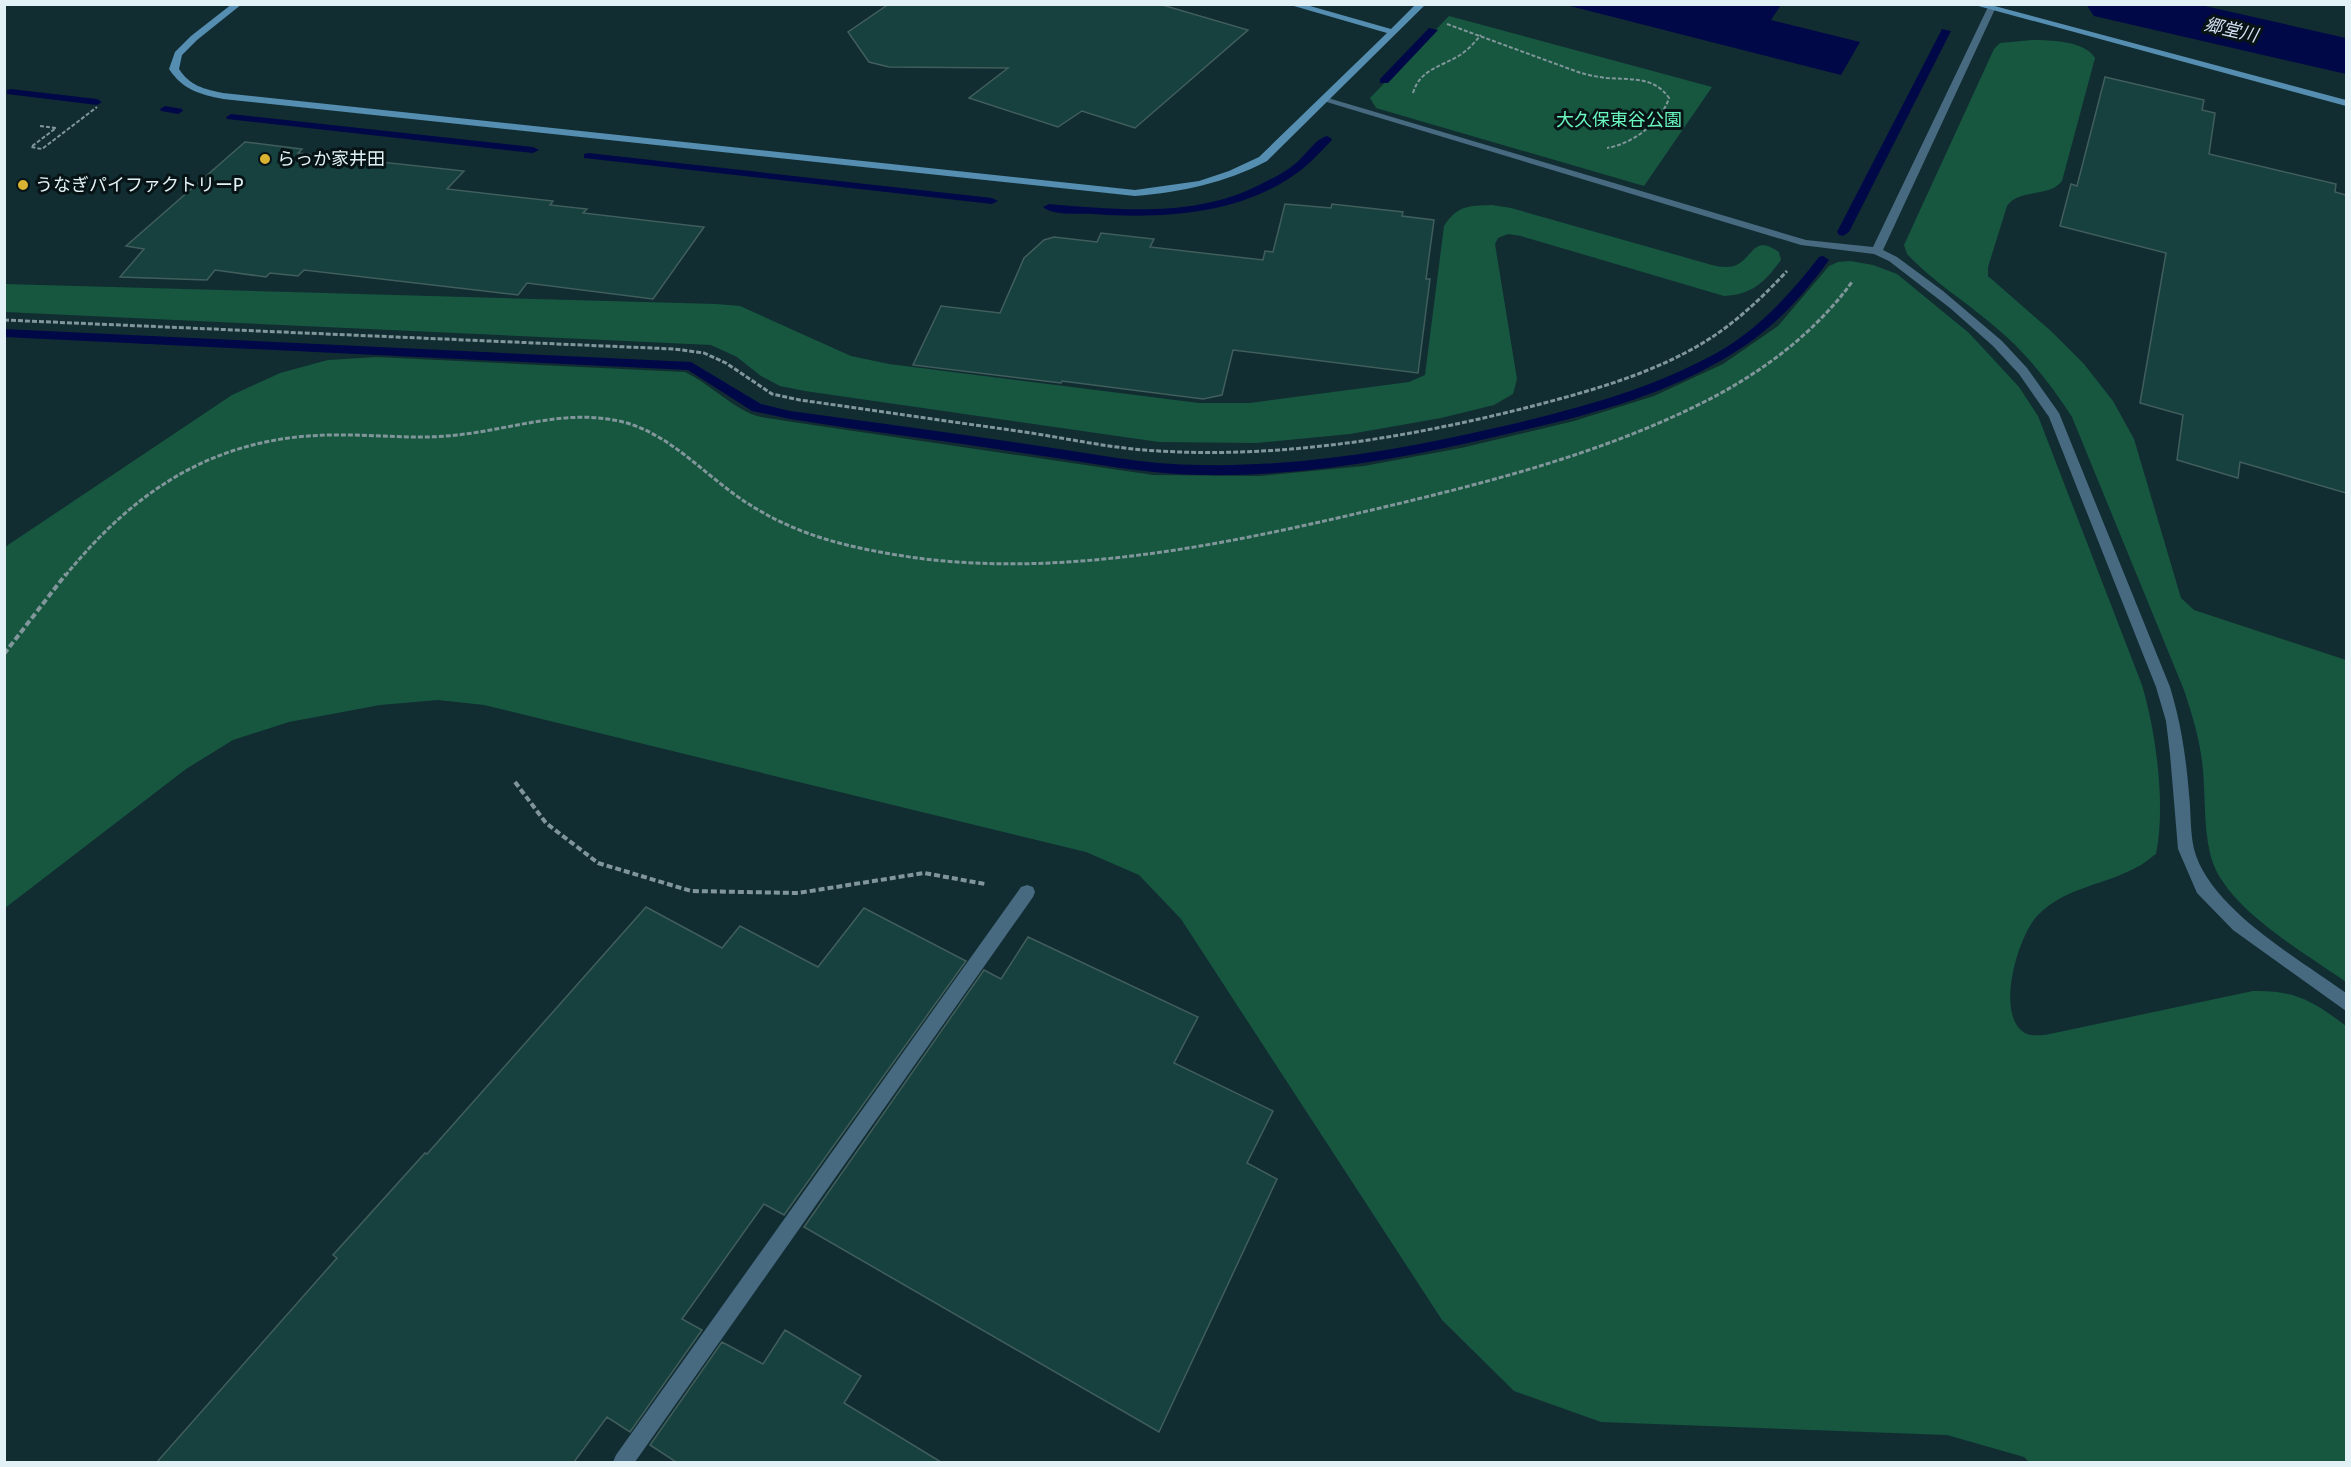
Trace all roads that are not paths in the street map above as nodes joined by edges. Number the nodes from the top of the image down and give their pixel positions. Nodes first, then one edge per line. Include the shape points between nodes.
1 (238, 4) edge
2 (1291, 4) edge
3 (1422, 4) edge
4 (1975, 4) edge
5 (1992, 9) junction
6 (1394, 32) junction
7 (1325, 100) junction
8 (2346, 103) edge
9 (1877, 251) junction
10 (1028, 892) road end
11 (2346, 1003) edge
12 (623, 1462) edge

1 - 7 street via 178,54 174,69 181,82 197,91 222,96 1098,191 1172,190 1238,173 1263,159
2 - 6 street
3 - 6 street
4 - 5 street
5 - 8 street
5 - 9 street
6 - 7 street
7 - 9 street via 1805,243
9 - 11 street via 1893,259 1982,330 2011,357 2055,416 2163,687 2178,754 2186,849 2203,888 2239,925
10 - 12 street

